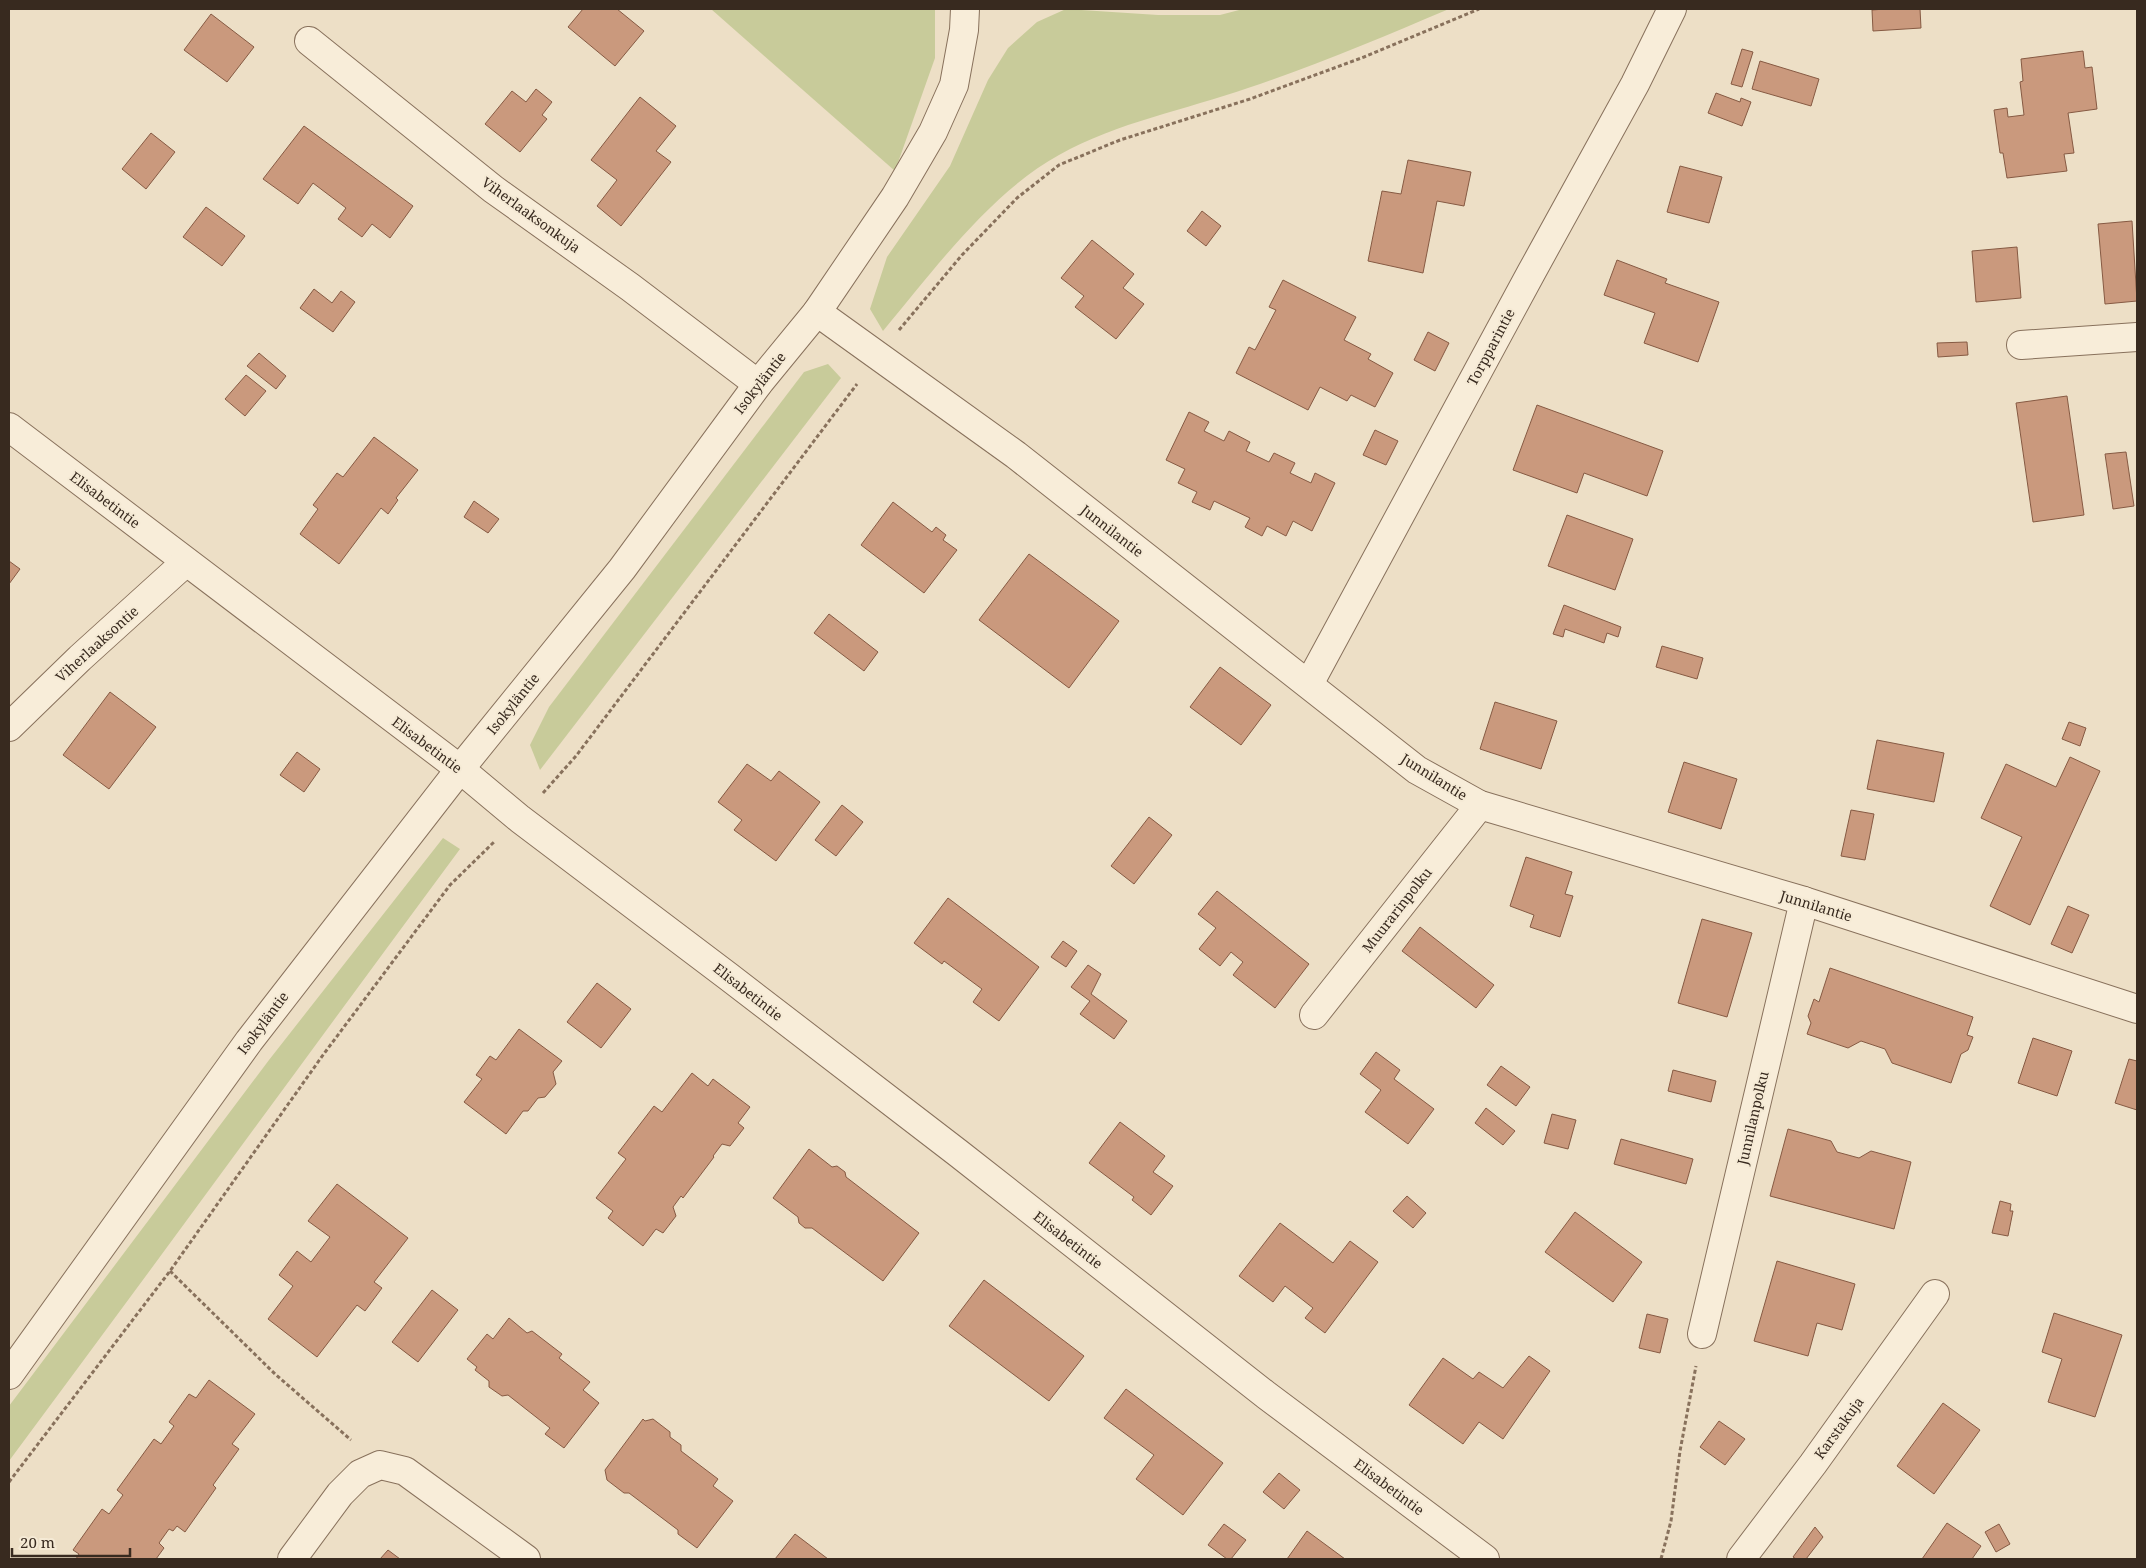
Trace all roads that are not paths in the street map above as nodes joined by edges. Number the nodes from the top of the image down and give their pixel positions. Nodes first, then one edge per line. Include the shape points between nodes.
1 (965, 9) edge
2 (1672, 9) edge
3 (309, 41) dead end
4 (817, 312) junction
5 (2137, 338) edge
6 (2021, 345) dead end
7 (758, 384) junction
8 (9, 427) edge
9 (186, 562) junction
10 (1309, 684) junction
11 (9, 726) edge
12 (460, 769) junction
13 (1480, 805) junction
14 (1804, 902) junction
15 (2137, 1009) edge
16 (1314, 1015) dead end
17 (1935, 1294) dead end
18 (1702, 1334) road end
19 (9, 1375) edge
20 (292, 1559) edge
21 (526, 1559) edge
22 (1486, 1559) edge
23 (1741, 1559) edge

1 - 4 street, Isokyläntie via 954,85 933,132
2 - 10 street, Torpparintie via 1635,84
3 - 7 street, Viherlaaksonkuja via 493,189
4 - 7 street, Isokyläntie
4 - 10 street, Junnilantie via 1016,455
5 - 6 street
7 - 12 street, Isokyläntie via 622,569
8 - 9 street, Elisabetintie
9 - 11 street, Viherlaaksontie
9 - 12 street, Elisabetintie
10 - 13 street, Junnilantie via 1417,770
12 - 19 street, Isokyläntie via 249,1041
12 - 22 street, Elisabetintie via 520,819 958,1153 1273,1400
13 - 14 street, Junnilantie
13 - 16 street, Muurarinpolku
14 - 15 street, Junnilantie
14 - 18 street, Junnilanpolku
17 - 23 street, Karstakuja
20 - 21 street via 340,1494 360,1474 380,1465 405,1471

